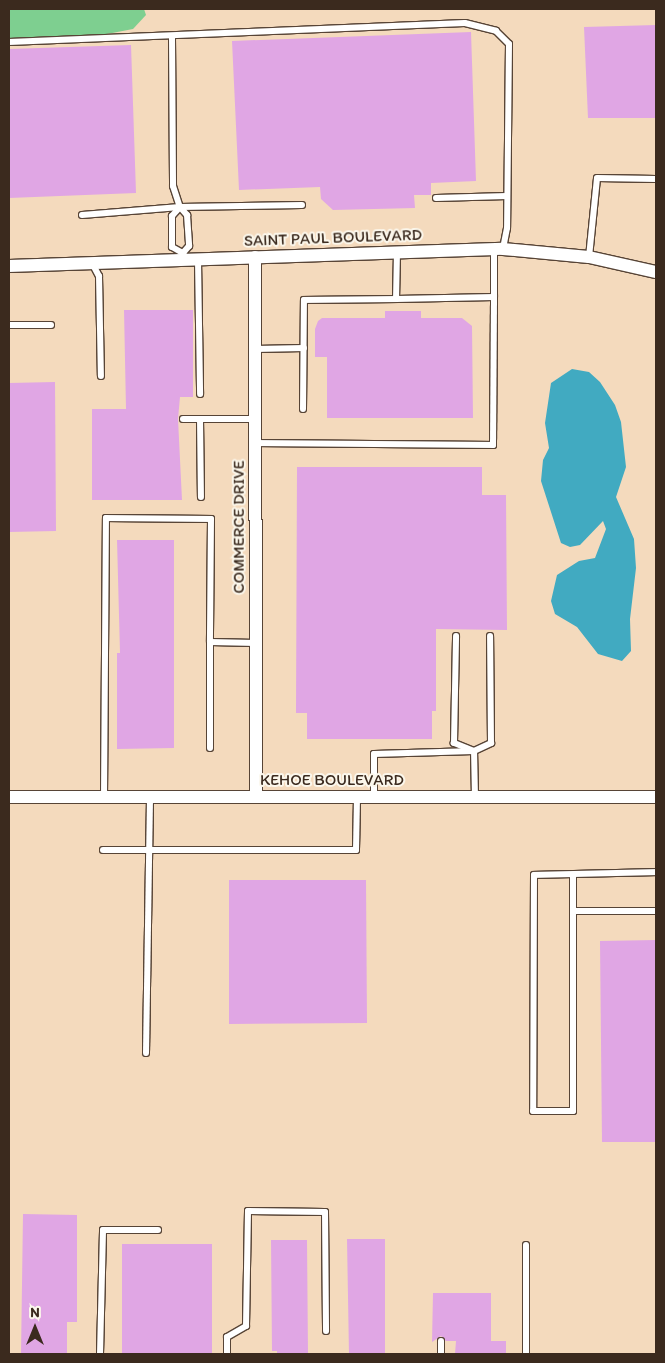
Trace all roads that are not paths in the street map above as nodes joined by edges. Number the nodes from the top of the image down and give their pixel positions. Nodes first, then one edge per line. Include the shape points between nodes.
1 (172, 38) junction
2 (9, 42) edge
3 (656, 180) edge
4 (507, 196) junction
5 (436, 198) dead end
6 (302, 205) dead end
7 (180, 207) junction
8 (82, 215) dead end
9 (498, 249) junction
10 (397, 252) junction
11 (184, 256) junction
12 (255, 257) junction
13 (589, 257) junction
14 (198, 260) junction
15 (92, 263) junction
16 (9, 266) edge
17 (656, 272) edge
18 (494, 297) junction
19 (396, 299) junction
20 (51, 324) dead end
21 (9, 325) edge
22 (304, 348) junction
23 (255, 349) junction
24 (101, 376) dead end
25 (200, 394) dead end
26 (303, 409) dead end
27 (183, 420) dead end
28 (200, 420) junction
29 (255, 420) junction
30 (255, 443) junction
31 (201, 498) dead end
32 (456, 636) dead end
33 (490, 636) dead end
34 (210, 642) junction
35 (256, 643) junction
36 (210, 748) dead end
37 (474, 751) junction
38 (9, 797) edge
39 (150, 797) junction
40 (256, 797) junction
41 (357, 797) junction
42 (374, 797) junction
43 (474, 797) junction
44 (656, 797) edge
45 (104, 798) junction
46 (103, 850) dead end
47 (149, 851) junction
48 (656, 872) edge
49 (573, 875) junction
50 (573, 911) junction
51 (656, 911) edge
52 (146, 1053) dead end
53 (158, 1230) dead end
54 (526, 1245) dead end
55 (326, 1330) dead end
56 (441, 1341) dead end
57 (100, 1354) edge
58 (227, 1354) edge
59 (441, 1354) edge
60 (526, 1354) edge

1 - 2 lane
1 - 4 lane via 465,23 496,31 509,44
1 - 7 lane via 172,186
3 - 13 lane via 597,178
4 - 5 lane
4 - 9 lane
6 - 7 lane
7 - 8 lane
7 - 11 lane via 187,215 189,246
7 - 11 lane via 172,216 172,247
9 - 10 street, SAINT PAUL BOULEVARD
9 - 13 street, SAINT PAUL BOULEVARD
9 - 18 lane
10 - 12 street, SAINT PAUL BOULEVARD
10 - 19 lane
11 - 14 street, SAINT PAUL BOULEVARD
11 - 15 street, SAINT PAUL BOULEVARD
12 - 14 street, SAINT PAUL BOULEVARD
12 - 23 street, COMMERCE DRIVE
13 - 17 street, SAINT PAUL BOULEVARD
14 - 25 lane
15 - 16 street, SAINT PAUL BOULEVARD
15 - 24 lane via 99,276
18 - 19 lane
18 - 30 lane via 493,444
19 - 22 lane via 304,300
20 - 21 lane
22 - 23 lane
22 - 26 lane
23 - 29 street, COMMERCE DRIVE
27 - 28 lane
28 - 29 lane
28 - 31 lane
29 - 30 street, COMMERCE DRIVE
30 - 35 street, COMMERCE DRIVE
32 - 37 lane via 454,743
33 - 37 lane via 491,743
34 - 35 lane
34 - 36 lane
34 - 45 lane via 211,519 106,518
35 - 40 street, COMMERCE DRIVE
37 - 42 lane via 374,754
37 - 43 lane
38 - 45 street, KEHOE BOULEVARD
39 - 40 street, KEHOE BOULEVARD
39 - 45 street, KEHOE BOULEVARD
39 - 47 lane
40 - 41 street, KEHOE BOULEVARD
41 - 42 street, KEHOE BOULEVARD
41 - 47 lane via 356,850
42 - 43 street, KEHOE BOULEVARD
43 - 44 street, KEHOE BOULEVARD
46 - 47 lane
47 - 52 lane
48 - 49 lane
49 - 50 lane
49 - 50 lane via 534,875 533,1110 572,1110
50 - 51 lane
53 - 57 lane via 103,1230
54 - 60 lane
55 - 58 lane via 325,1212 248,1210 246,1326 227,1337
56 - 59 lane

